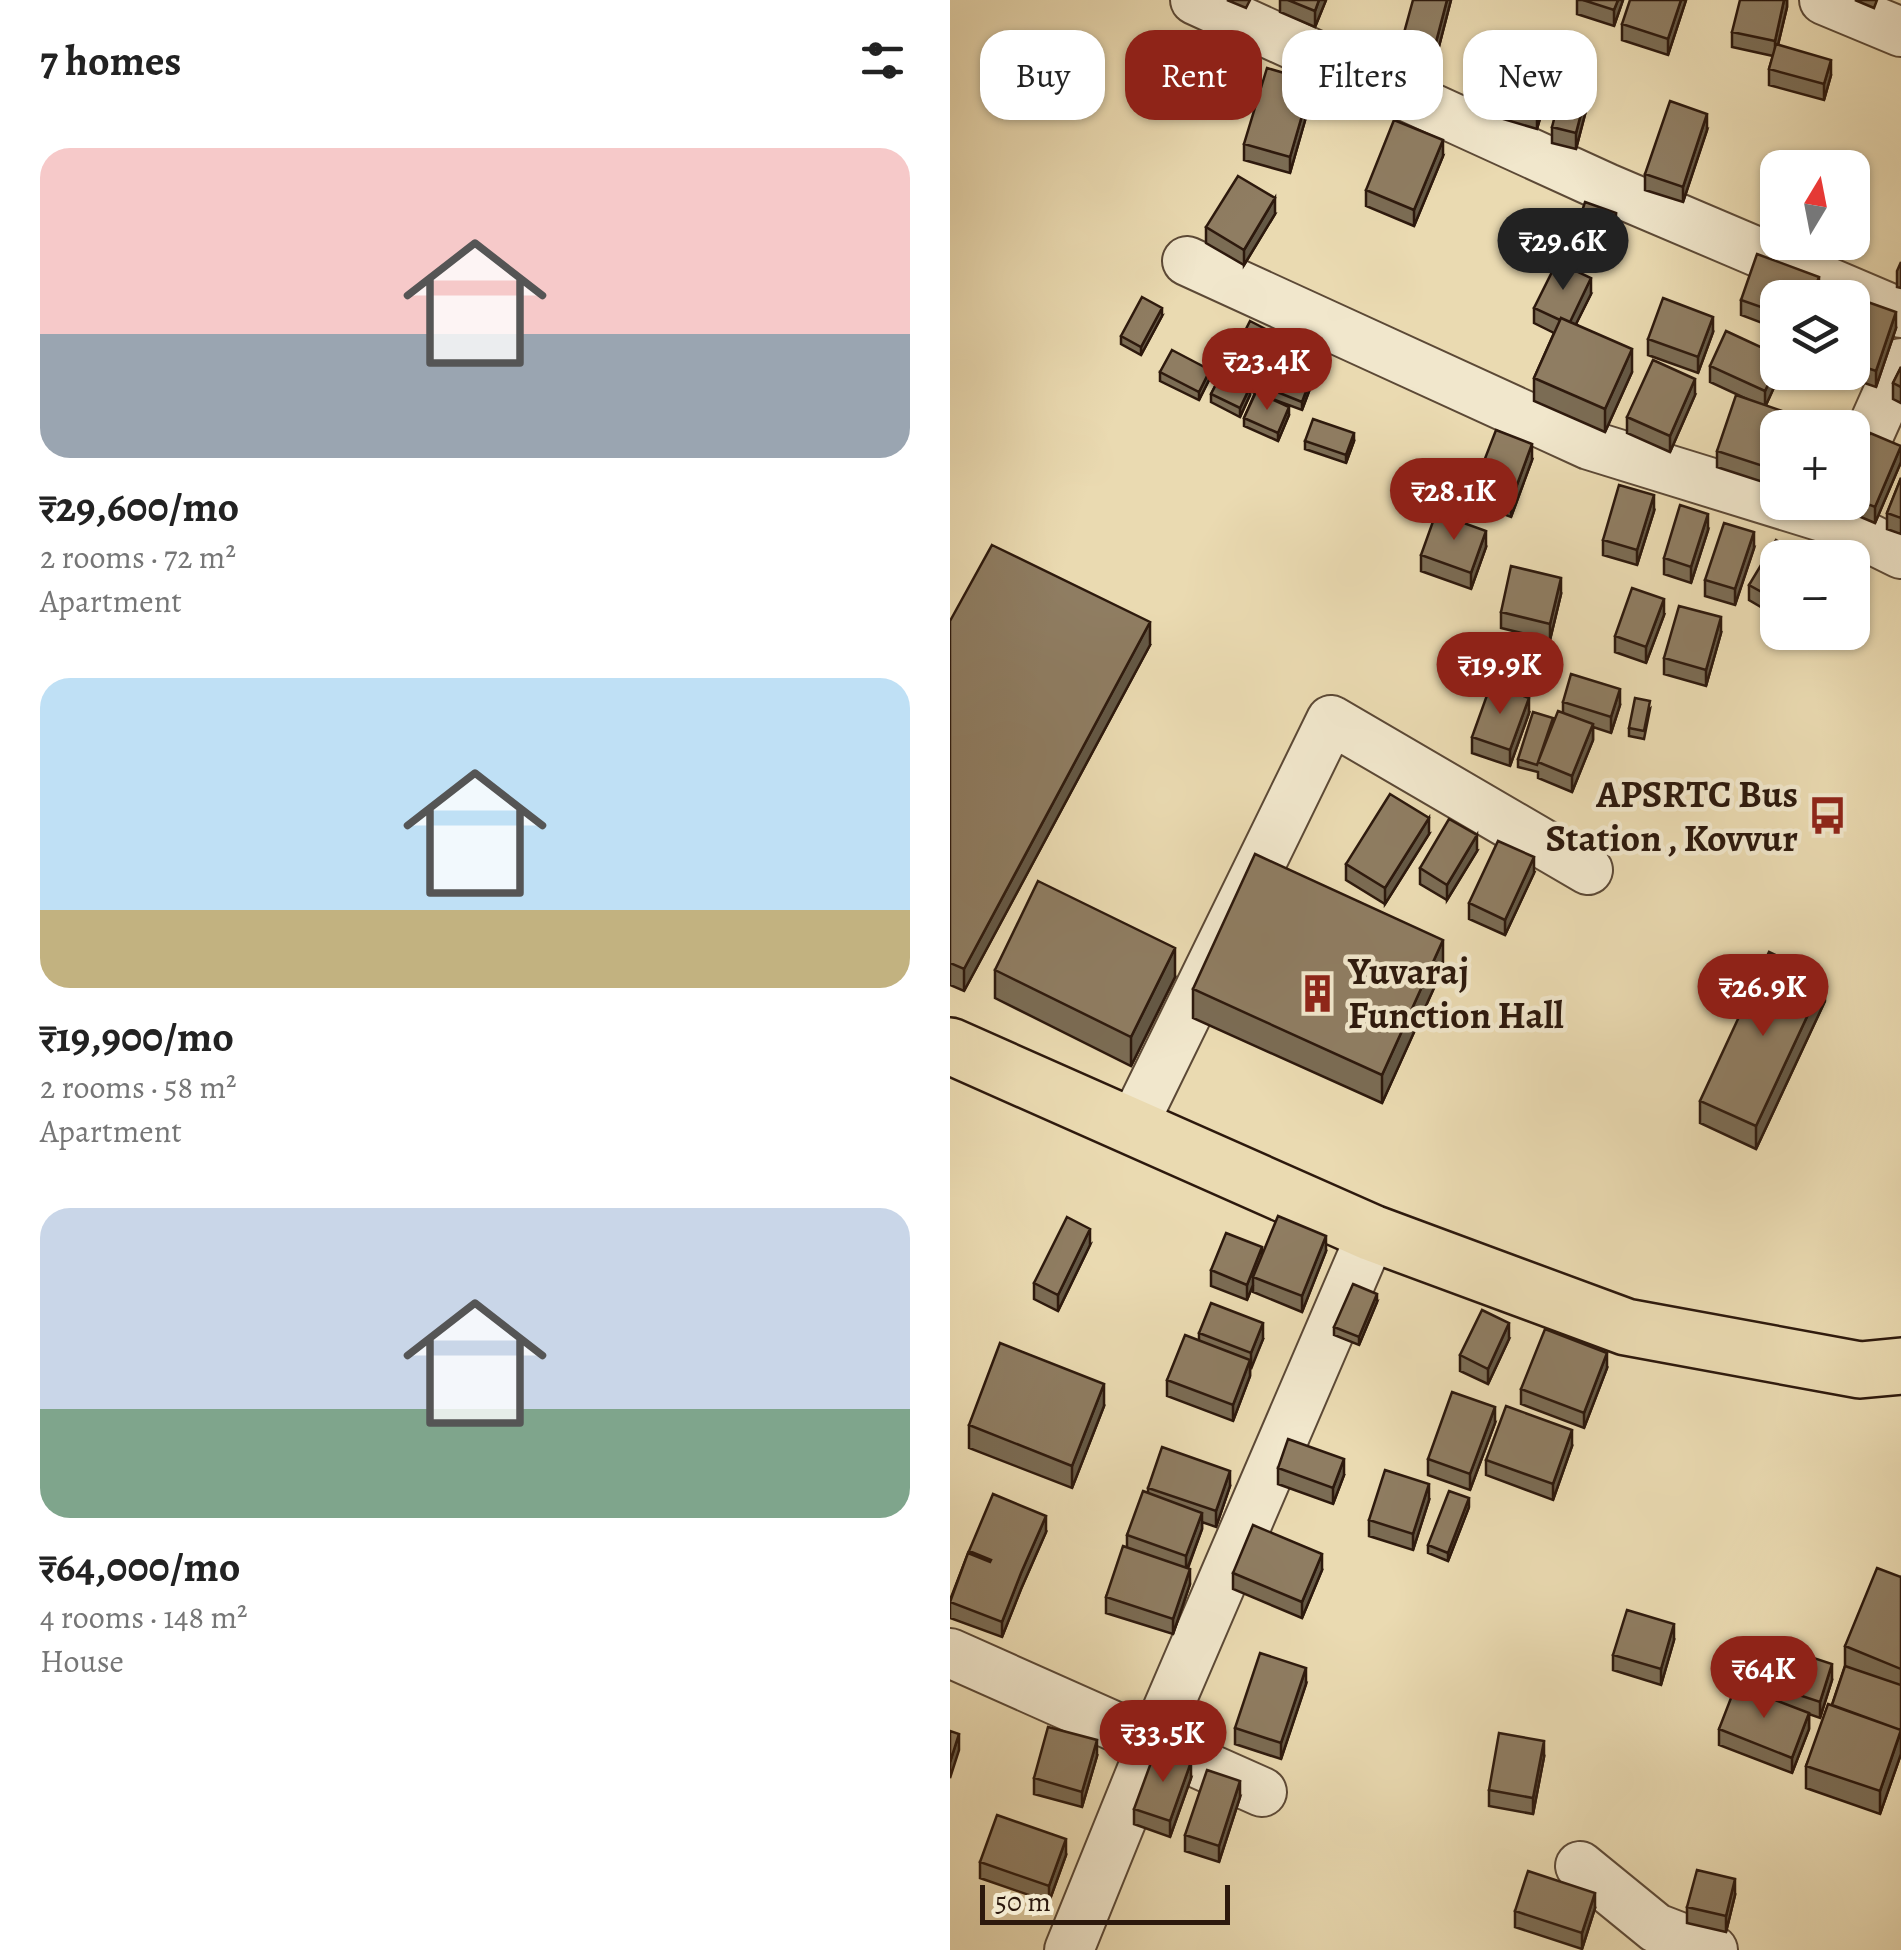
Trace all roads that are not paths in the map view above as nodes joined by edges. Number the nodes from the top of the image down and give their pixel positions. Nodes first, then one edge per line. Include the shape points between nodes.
1 (1195, 0) edge
2 (1824, 0) edge
3 (1262, 14) edge
4 (1900, 30) edge
5 (1186, 261) dead end
6 (1901, 313) edge
7 (1901, 363) edge
8 (1870, 433) edge
9 (1760, 491) edge
10 (1850, 520) edge
11 (1901, 554) edge
12 (1588, 870) dead end
13 (950, 1046) edge
14 (1132, 1126) junction
15 (1372, 1233) junction
16 (1887, 1374) edge
17 (950, 1653) edge
18 (1152, 1745) junction
19 (1262, 1792) dead end
20 (1580, 1866) dead end
21 (1069, 1950) edge
22 (1713, 1950) edge

1 - 3 street
2 - 4 street
3 - 6 street via 1607,188
5 - 9 street via 1589,445
7 - 8 street
10 - 11 street
12 - 14 street via 1331,720
13 - 14 main road
14 - 15 main road
15 - 16 main road via 1626,1327
15 - 18 street
17 - 18 street
18 - 19 street
18 - 21 street
20 - 22 street via 1656,1928

